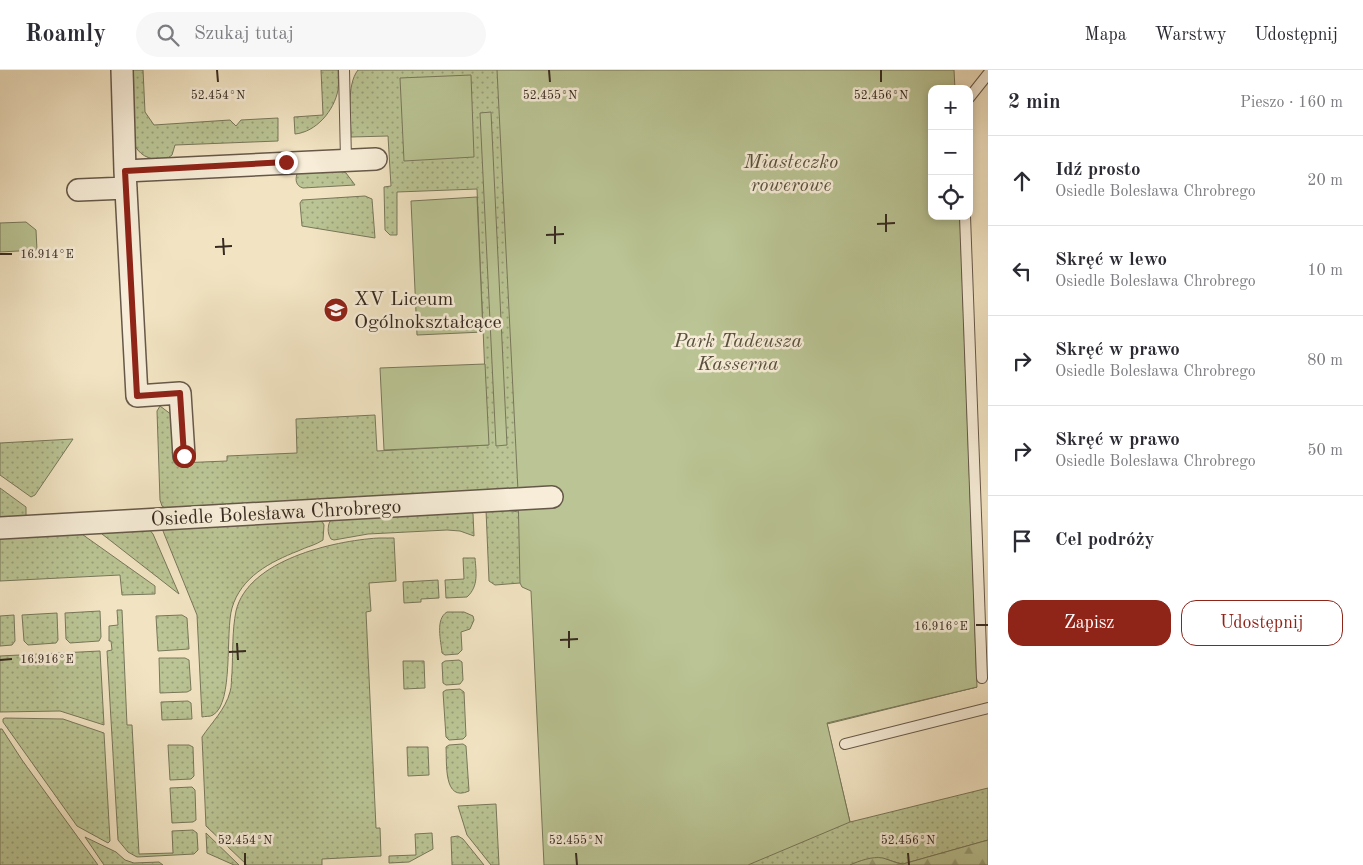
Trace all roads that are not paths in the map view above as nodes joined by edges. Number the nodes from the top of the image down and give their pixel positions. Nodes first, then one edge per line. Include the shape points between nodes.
1 (122, 70) edge
2 (344, 70) edge
3 (988, 74) edge
4 (973, 93) edge
5 (376, 159) dead end
6 (346, 160) junction
7 (125, 180) junction
8 (78, 190) dead end
9 (965, 220) edge
10 (184, 456) dead end
11 (552, 497) dead end
12 (0, 528) edge
13 (982, 678) dead end
14 (988, 708) edge
15 (845, 744) dead end

1 - 7 street
2 - 6 lane
3 - 4 lane
5 - 6 street
6 - 7 street
7 - 8 street
7 - 10 street via 137,396 180,393
9 - 13 lane
11 - 12 street, Osiedle Bolesława Chrobrego
14 - 15 lane

